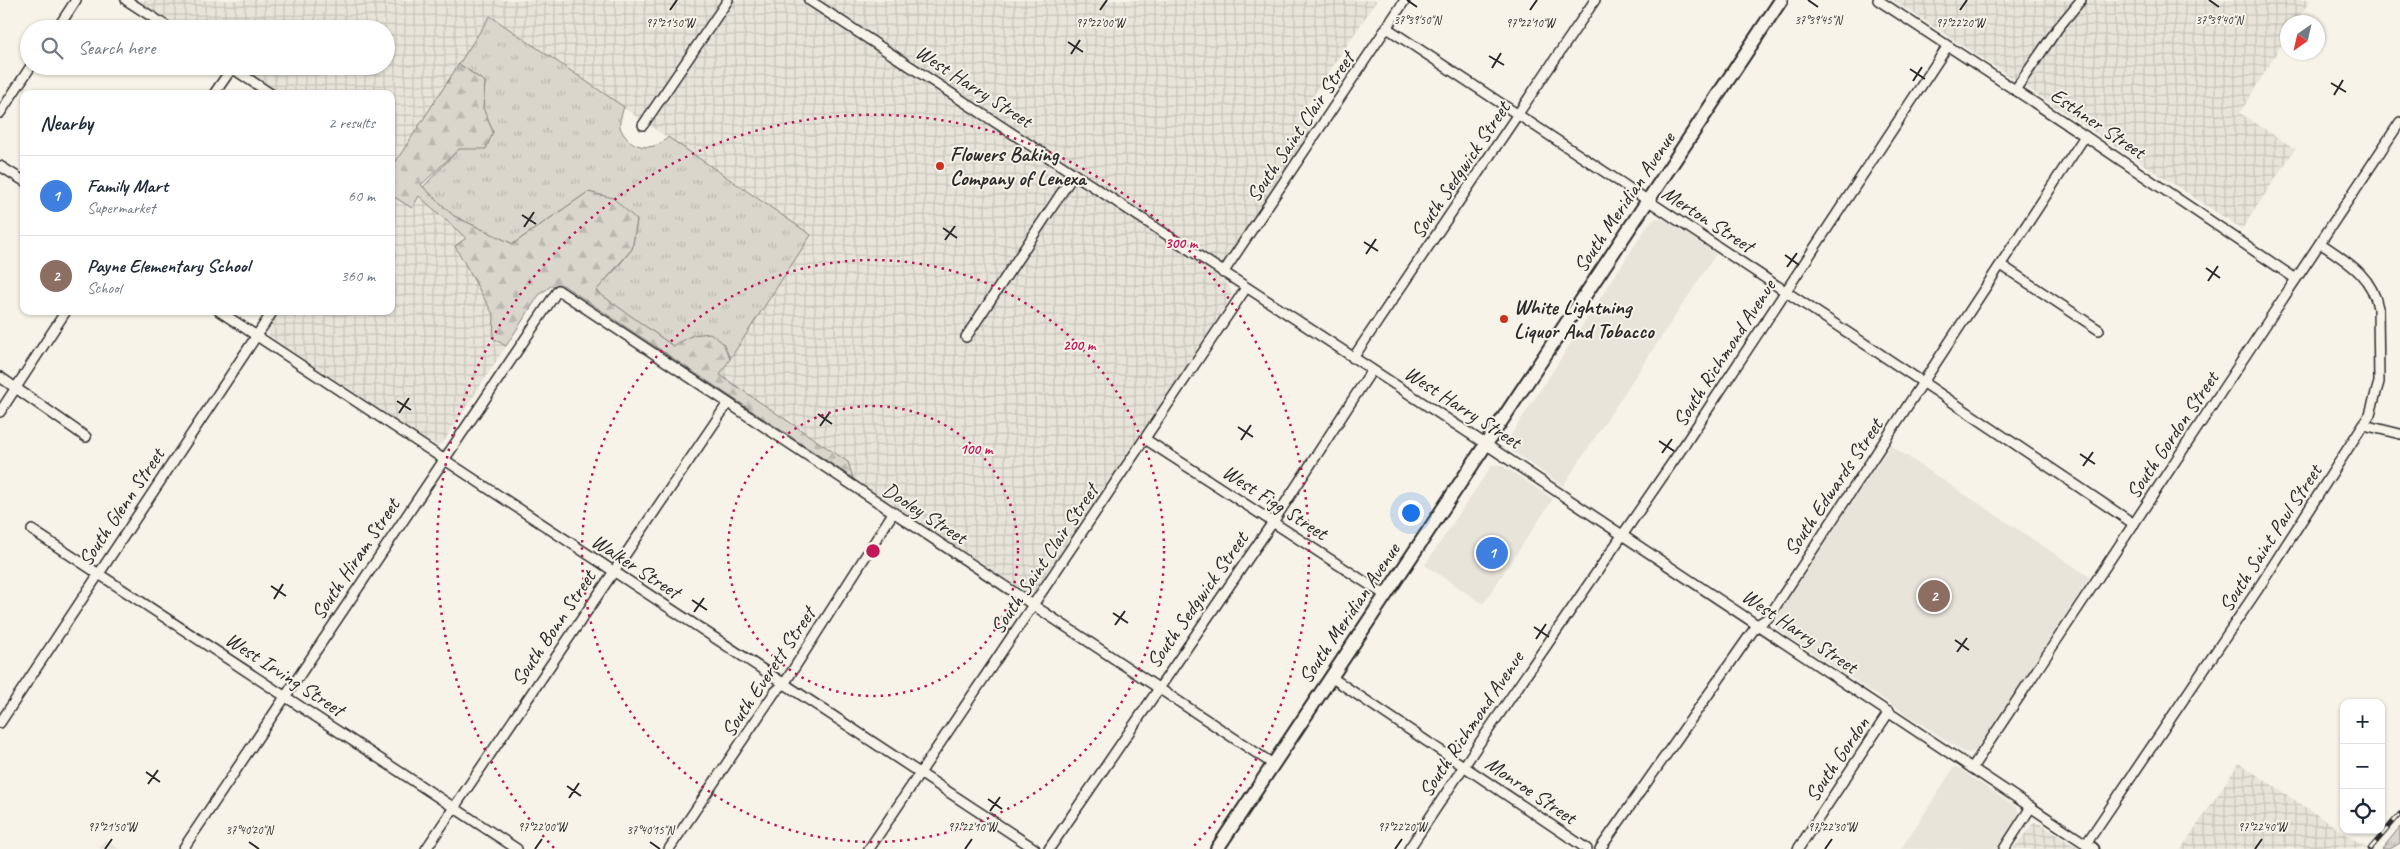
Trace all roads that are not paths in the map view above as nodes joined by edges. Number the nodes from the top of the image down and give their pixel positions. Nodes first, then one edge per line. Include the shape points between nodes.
1 (76, 0) edge
2 (126, 0) edge
3 (728, 0) edge
4 (809, 0) edge
5 (1405, 0) edge
6 (1595, 0) edge
7 (1781, 0) edge
8 (1878, 0) edge
9 (2081, 0) edge
10 (63, 20) edge
11 (157, 20) edge
12 (1387, 28) junction
13 (1947, 47) junction
14 (25, 75) edge
15 (225, 75) edge
16 (242, 75) edge
17 (216, 90) edge
18 (265, 90) edge
19 (2015, 90) junction
20 (0, 113) edge
21 (1519, 115) junction
22 (2400, 122) edge
23 (643, 125) dead end
24 (2086, 136) junction
25 (0, 166) edge
26 (1074, 174) junction
27 (20, 178) edge
28 (1648, 201) junction
29 (2320, 243) junction
30 (2001, 265) junction
31 (1223, 273) junction
32 (2296, 279) junction
33 (1246, 288) junction
34 (558, 290) joint
35 (1786, 292) junction
36 (63, 315) edge
37 (225, 315) edge
38 (269, 315) edge
39 (2099, 330) dead end
40 (256, 336) junction
41 (966, 337) dead end
42 (1353, 358) junction
43 (1372, 370) junction
44 (0, 377) edge
45 (1924, 383) junction
46 (16, 388) junction
47 (728, 403) junction
48 (0, 412) edge
49 (2364, 425) junction
50 (2400, 434) edge
51 (86, 437) dead end
52 (1145, 439) junction
53 (1487, 445) junction
54 (443, 459) junction
55 (893, 513) junction
56 (1273, 522) junction
57 (2134, 524) junction
58 (32, 530) dead end
59 (1622, 535) junction
60 (612, 571) junction
61 (98, 574) junction
62 (1385, 595) junction
63 (1034, 605) junction
64 (1757, 625) junction
65 (1330, 677) junction
66 (784, 684) junction
67 (1159, 688) junction
68 (285, 694) junction
69 (1889, 712) junction
70 (0, 723) edge
71 (1273, 764) junction
72 (1464, 766) junction
73 (1972, 768) junction
74 (921, 774) junction
75 (454, 807) junction
76 (2031, 807) junction
77 (2090, 847) edge
78 (182, 849) edge
79 (426, 849) edge
80 (517, 849) edge
81 (669, 849) edge
82 (870, 849) edge
83 (1035, 849) edge
84 (1049, 849) edge
85 (1217, 849) edge
86 (1409, 849) edge
87 (1587, 849) edge
88 (1600, 849) edge
89 (1798, 849) edge
90 (2004, 849) edge

1 - 10 street
2 - 11 street
3 - 23 street
4 - 26 street, West Harry Street
5 - 12 street, South Saint Clair Street
6 - 21 street, South Sedgwick Street
7 - 28 main road, South Meridian Avenue
8 - 13 street, Esthner Street
9 - 19 street
12 - 21 street, Merton Street
12 - 31 street, South Saint Clair Street
13 - 19 street, Esthner Street
13 - 35 street, South Richmond Avenue
14 - 20 street
15 - 17 street
16 - 18 street
19 - 24 street, Esthner Street
21 - 28 street, Merton Street
21 - 42 street, South Sedgwick Street
22 - 29 street, South Gordon Street
24 - 30 street, South Edwards Street
24 - 32 street, Esthner Street
25 - 27 street
26 - 31 street, West Harry Street
26 - 41 street
28 - 35 street, Merton Street
28 - 53 main road, South Meridian Avenue
29 - 32 street, South Gordon Street
29 - 49 street, South Saint Paul Street via 2358,270 2376,296 2379,382
30 - 39 street
30 - 45 street, South Edwards Street
31 - 33 street, West Harry Street
32 - 57 street, South Gordon Street
33 - 42 street, West Harry Street
33 - 52 street, South Saint Clair Street
34 - 47 street, Dooley Street
34 - 54 street, South Hiram Street
35 - 45 street, Merton Street
35 - 59 street, South Richmond Avenue
36 - 46 street
37 - 40 street, Walker Street
38 - 40 street, South Glenn Street
40 - 54 street, Walker Street
40 - 61 street, South Glenn Street
42 - 43 street, West Harry Street
43 - 53 street, West Harry Street
43 - 56 street, South Sedgwick Street
44 - 46 street
45 - 57 street, Merton Street
45 - 64 street, South Edwards Street via 1768,618
46 - 48 street
46 - 51 street
47 - 55 street, Dooley Street
47 - 60 street, South Bonn Street
49 - 50 street
49 - 77 street, South Saint Paul Street
52 - 56 street, West Figg Street
52 - 63 street, South Saint Clair Street
53 - 59 street, West Harry Street
53 - 62 main road, South Meridian Avenue
54 - 60 street, Walker Street
54 - 68 street, South Hiram Street
55 - 63 street, Dooley Street
55 - 66 street, South Everett Street
56 - 62 street, West Figg Street
56 - 67 street, South Sedgwick Street
57 - 73 street, South Gordon Street
58 - 61 street, West Irving Street
59 - 64 street, West Harry Street
59 - 72 street, South Richmond Avenue
60 - 66 street, Walker Street
60 - 75 street, South Bonn Street
61 - 68 street, West Irving Street
61 - 70 street, South Glenn Street
62 - 65 main road, South Meridian Avenue
63 - 67 street, Dooley Street
63 - 74 street, South Saint Clair Street
64 - 69 street, West Harry Street
64 - 88 street, South Edwards Street
65 - 71 main road, South Meridian Avenue
65 - 72 street, Monroe Street
66 - 74 street, Walker Street
66 - 81 street, South Everett Street via 775,692
67 - 71 street, Dooley Street
67 - 84 street, South Sedgwick Street
68 - 75 street, West Irving Street
68 - 78 street, South Hiram Street
69 - 73 street, West Harry Street
69 - 89 street, South Gordon
71 - 85 main road, South Meridian Avenue
72 - 86 street, South Richmond Avenue
72 - 87 street, Monroe Street
73 - 76 street, West Harry Street
74 - 82 street, South Saint Clair Street
74 - 83 street, Walker Street
75 - 79 street, South Bonn Street
75 - 80 street, West Irving Street
76 - 77 street, West Harry Street
76 - 90 street

